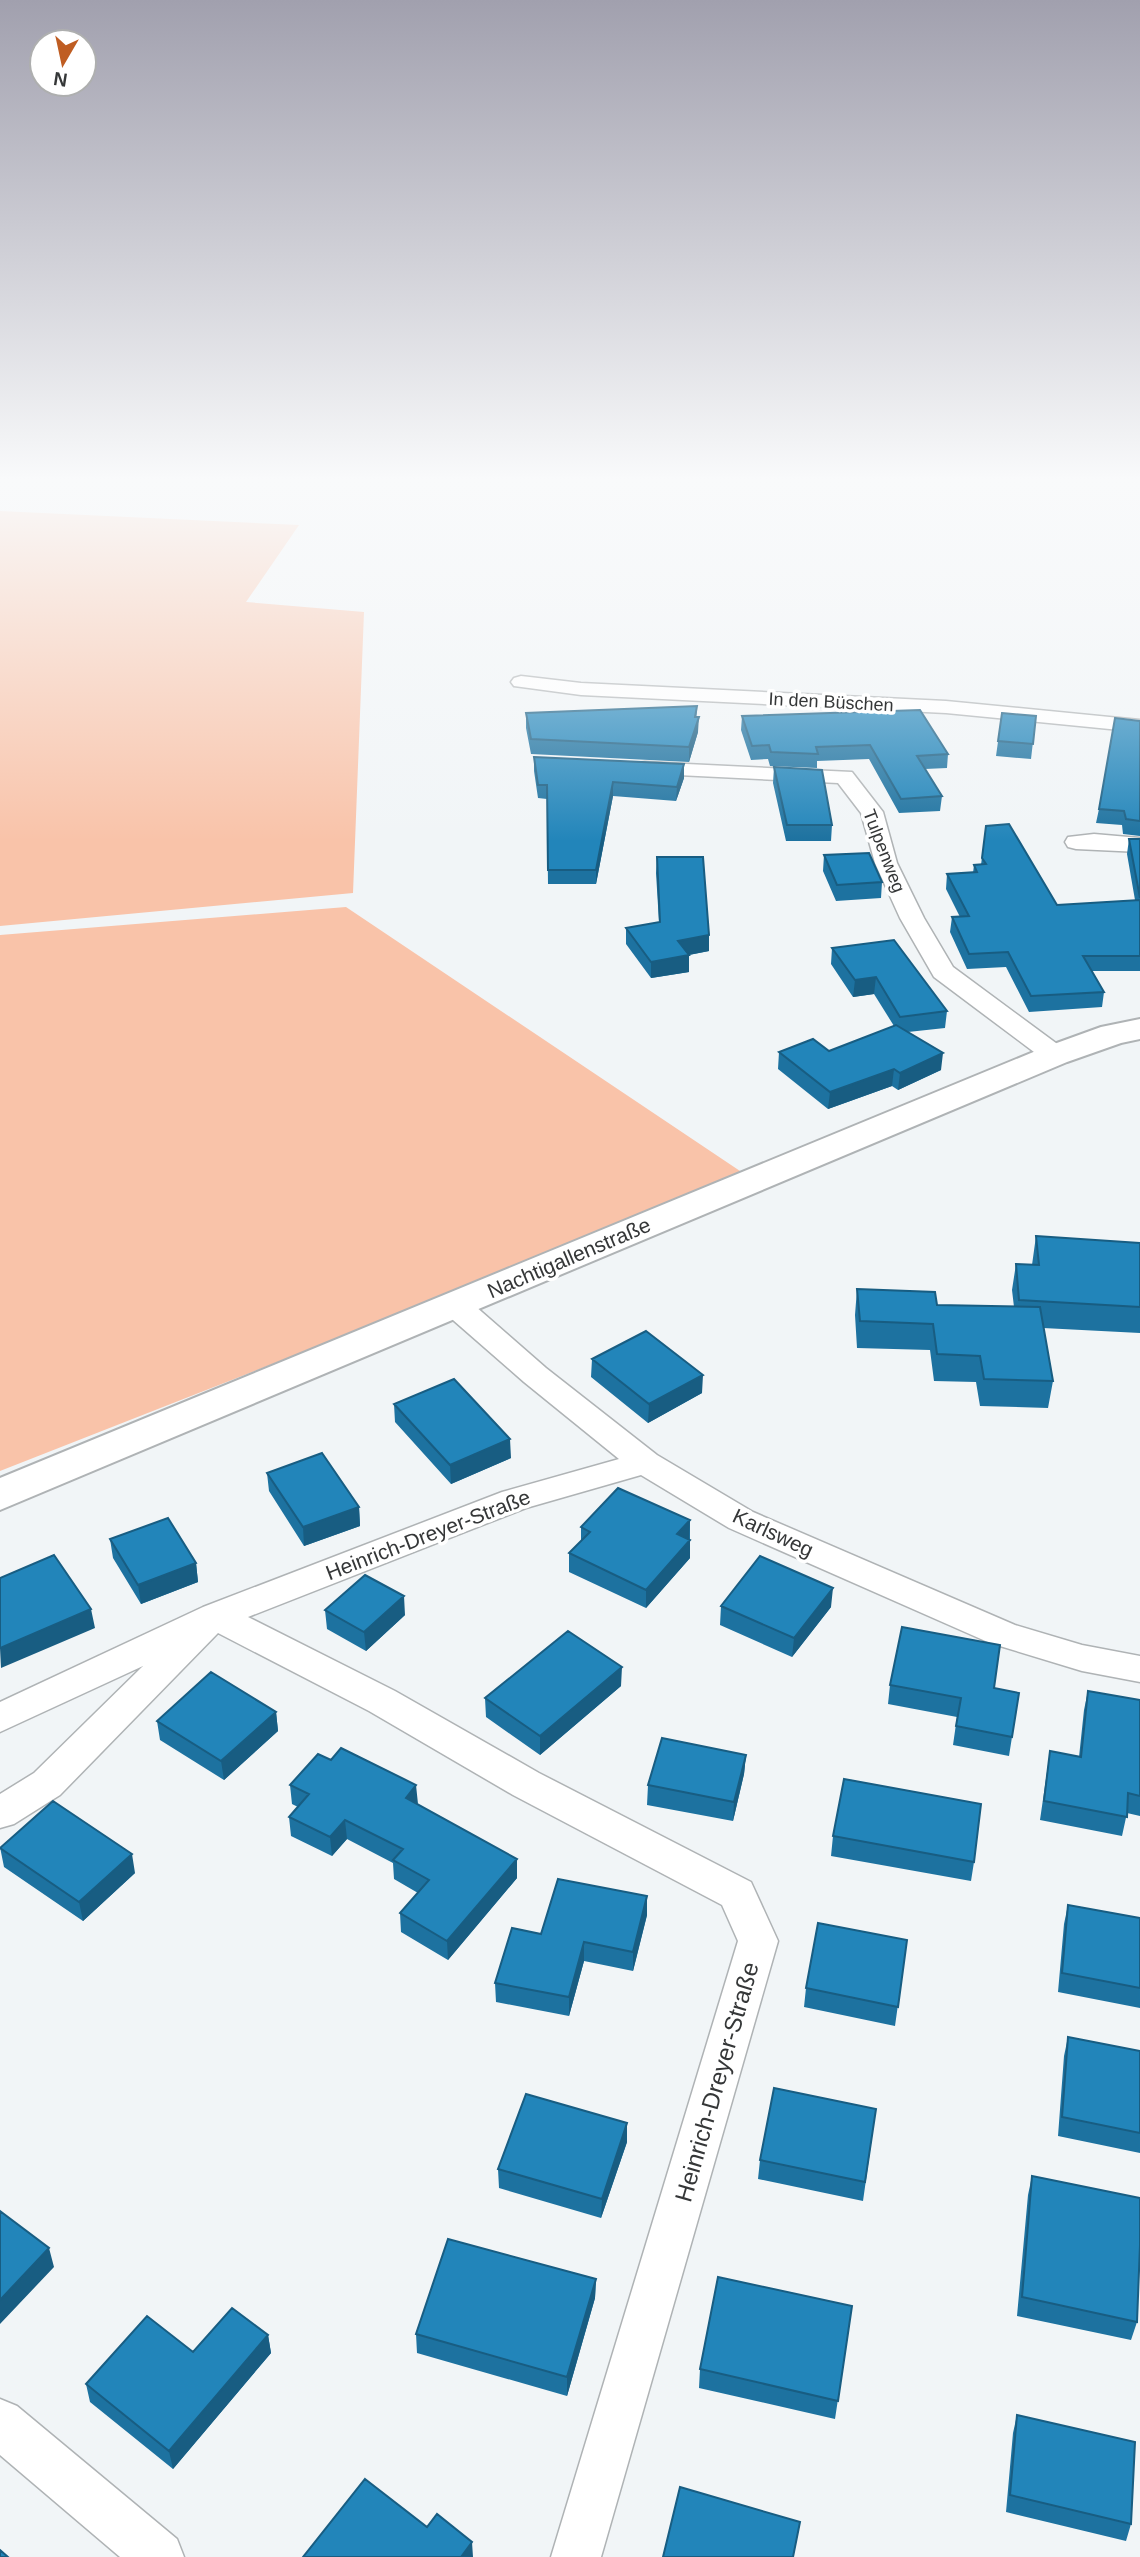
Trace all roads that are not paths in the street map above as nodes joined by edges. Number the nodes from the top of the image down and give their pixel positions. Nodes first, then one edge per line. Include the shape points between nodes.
1 (521, 682) dead end
2 (1140, 726) edge
3 (625, 767) edge
4 (1076, 842) dead end
5 (1140, 845) edge
6 (1140, 1029) edge
7 (1055, 1055) junction
8 (456, 1306) junction
9 (645, 1463) junction
10 (0, 1495) edge
11 (215, 1616) junction
12 (1140, 1669) edge
13 (0, 1718) edge
14 (0, 1814) edge
15 (0, 2423) edge
16 (159, 2557) edge
17 (576, 2557) edge

1 - 2 street, In den Büschen via 946,707
3 - 7 street, Tulpenweg via 844,777 872,812 886,863 943,972
4 - 5 street
6 - 7 street, Nachtigallenstraße
7 - 8 street, Nachtigallenstraße
8 - 9 street, Karlsweg
8 - 10 street, Nachtigallenstraße
9 - 11 street, Heinrich-Dreyer-Straße via 514,1500
9 - 12 street, Karlsweg via 741,1520 1003,1634 1082,1658
11 - 13 street, Heinrich-Dreyer-Straße
11 - 14 street, Heinrich-Dreyer-Straße via 47,1784
11 - 17 street, Heinrich-Dreyer-Straße via 737,1894 758,1941
15 - 16 street

